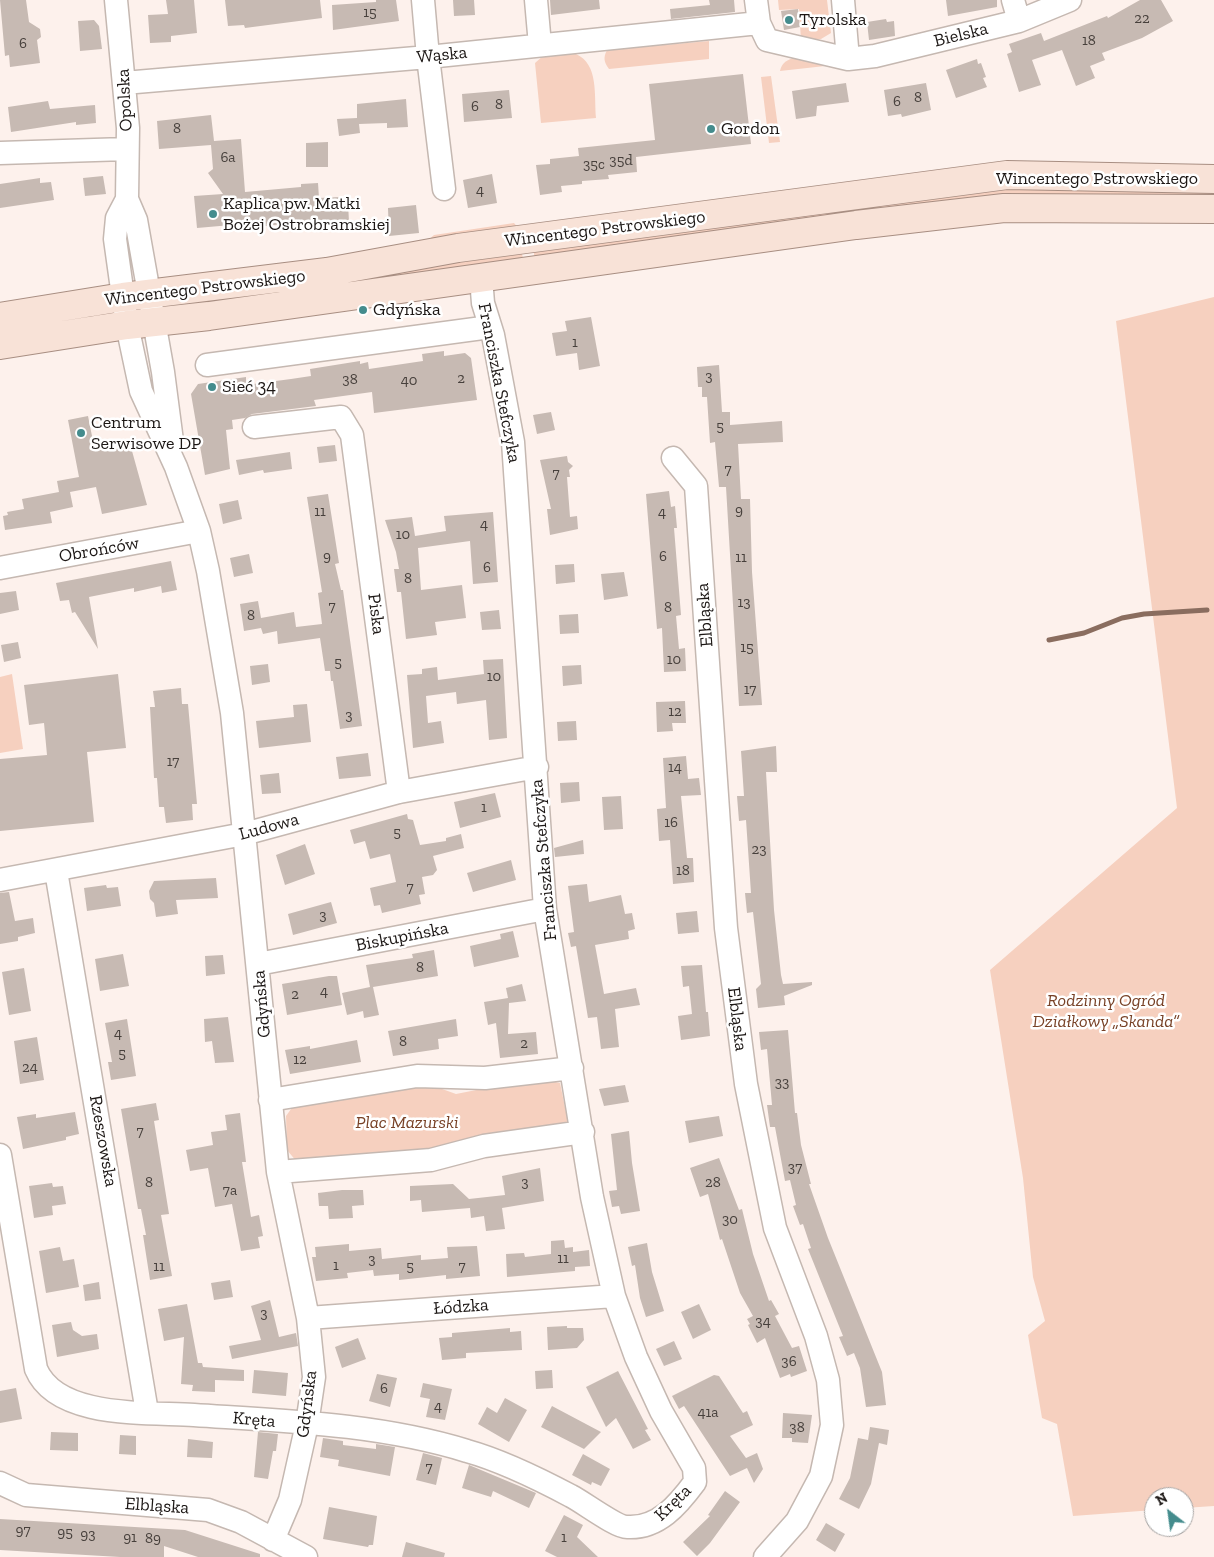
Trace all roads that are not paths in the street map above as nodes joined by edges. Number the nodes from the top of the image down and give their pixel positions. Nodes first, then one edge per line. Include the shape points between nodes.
1 (116, 0) edge
2 (423, 0) edge
3 (536, 0) edge
4 (756, 0) edge
5 (843, 0) edge
6 (1070, 0) edge
7 (1016, 11) edge
8 (759, 23) junction
9 (540, 45) junction
10 (428, 57) junction
11 (848, 60) junction
12 (124, 83) junction
13 (126, 149) junction
14 (0, 153) edge
15 (1214, 179) edge
16 (444, 189) dead end
17 (850, 195) junction
18 (127, 199) junction
19 (1214, 209) edge
20 (856, 225) junction
21 (481, 278) junction
22 (150, 295) junction
23 (123, 297) junction
24 (0, 317) edge
25 (140, 324) junction
26 (490, 327) junction
27 (0, 345) edge
28 (207, 364) dead end
29 (254, 427) dead end
30 (673, 458) dead end
31 (199, 531) junction
32 (0, 568) edge
33 (537, 766) junction
34 (399, 792) junction
35 (244, 834) junction
36 (56, 871) junction
37 (0, 880) edge
38 (545, 909) junction
39 (258, 964) junction
40 (572, 1068) junction
41 (270, 1100) junction
42 (583, 1132) junction
43 (0, 1155) edge
44 (278, 1172) junction
45 (614, 1296) junction
46 (308, 1318) junction
47 (148, 1412) junction
48 (306, 1424) junction
49 (686, 1454) joint
50 (0, 1483) edge
51 (273, 1540) junction
52 (306, 1557) edge
53 (765, 1557) edge

1 - 12 street, Opolska
2 - 10 street
3 - 9 street
4 - 8 street
5 - 11 street
6 - 7 street, Bielska
7 - 11 street, Bielska via 875,56
8 - 9 street, Wąska
8 - 11 street via 767,40
9 - 10 street, Wąska
10 - 12 street, Wąska
10 - 16 street
12 - 13 street, Opolska via 128,128
13 - 14 street
13 - 18 street, Opolska
15 - 17 main road, Wincentego Pstrowskiego via 1007,175
17 - 20 main road via 860,199 863,207 863,216
17 - 22 main road, Wincentego Pstrowskiego via 458,248 327,272
18 - 22 street, Opolska via 136,220
18 - 23 street, Opolska via 117,218 115,239
19 - 20 main road, Wincentego Pstrowskiego via 1004,208
20 - 21 main road, Wincentego Pstrowskiego
21 - 25 main road, Wincentego Pstrowskiego
21 - 26 street, Franciszka Stefczyka
22 - 23 main road, Wincentego Pstrowskiego
22 - 25 street, Gdyńska
23 - 24 main road, Wincentego Pstrowskiego
23 - 25 street, Opolska
25 - 27 main road, Wincentego Pstrowskiego
25 - 31 street, Gdyńska via 141,391 176,467
26 - 28 street
26 - 33 street, Franciszka Stefczyka via 513,442
29 - 34 street, Piska via 340,417 352,435
30 - 53 street, Elbląska via 696,486 726,928 746,1084 774,1228 816,1336 828,1380 832,1425 821,1476 797,1521
31 - 32 street, Obrońców
31 - 35 street, Gdyńska via 232,713
33 - 34 street, Ludowa
33 - 38 street, Franciszka Stefczyka
34 - 35 street, Ludowa
35 - 36 street, Ludowa
35 - 39 street, Gdyńska
36 - 37 street, Ludowa
36 - 47 street, Rzeszowska
38 - 39 street, Biskupińska
38 - 40 street, Franciszka Stefczyka
39 - 41 street, Gdyńska
40 - 41 street via 485,1078 417,1076
40 - 42 street, Franciszka Stefczyka
41 - 44 street, Gdyńska
42 - 44 street via 484,1146 431,1160
42 - 45 street, Franciszka Stefczyka via 592,1197
43 - 47 street, Kręta via 36,1369 42,1382 64,1399 90,1408
44 - 46 street, Gdyńska
45 - 46 street, Łódzka
45 - 49 street, Franciszka Stefczyka via 644,1375
46 - 48 street, Gdyńska via 314,1377
47 - 48 street, Kręta
48 - 49 street, Kręta via 395,1433 468,1451 573,1496 624,1528 645,1527 684,1498 695,1482 694,1468
48 - 51 street, Gdyńska via 290,1500
50 - 51 street, Elbląska via 26,1495 208,1510 241,1522
51 - 52 street, Elbląska

